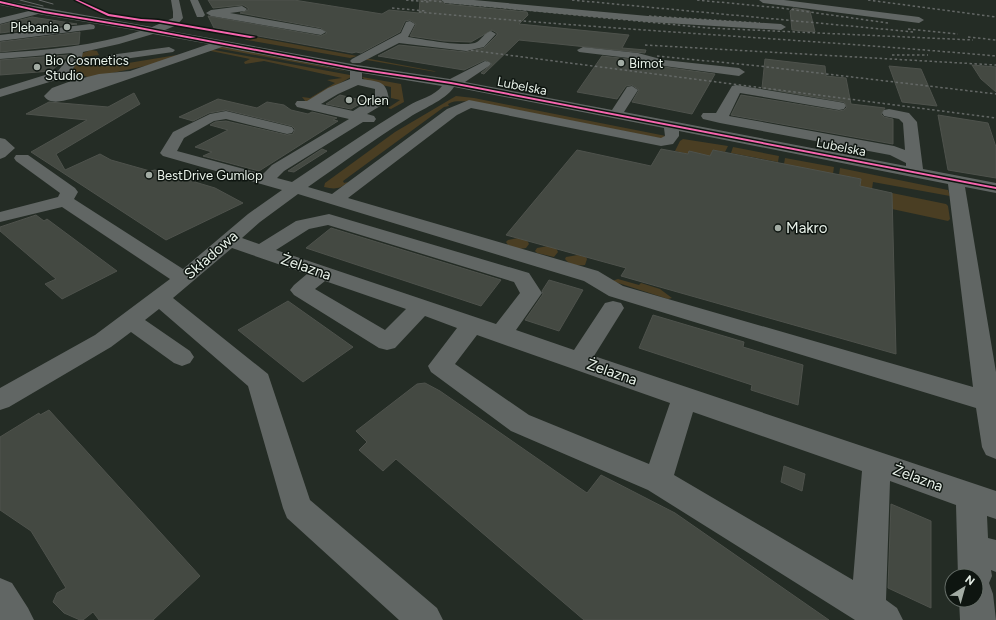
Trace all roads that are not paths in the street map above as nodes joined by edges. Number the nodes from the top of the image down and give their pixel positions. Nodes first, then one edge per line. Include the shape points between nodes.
1 (175, 0) edge
2 (194, 0) edge
3 (445, 0) edge
4 (763, 0) edge
5 (0, 2) edge
6 (242, 9) dead end
7 (0, 10) edge
8 (44, 12) junction
9 (211, 13) junction
10 (21, 15) junction
11 (189, 16) junction
12 (0, 20) edge
13 (919, 20) dead end
14 (107, 23) junction
15 (410, 24) dead end
16 (95, 27) junction
17 (780, 27) dead end
18 (158, 28) junction
19 (125, 32) dead end
20 (321, 32) dead end
21 (491, 34) dead end
22 (0, 38) edge
23 (396, 39) junction
24 (223, 43) junction
25 (383, 45) junction
26 (0, 50) edge
27 (583, 50) dead end
28 (78, 51) junction
29 (192, 53) junction
30 (108, 55) junction
31 (0, 56) edge
32 (445, 56) dead end
33 (485, 64) dead end
34 (357, 70) junction
35 (129, 74) junction
36 (470, 82) junction
37 (451, 83) junction
38 (338, 88) junction
39 (632, 90) dead end
40 (0, 93) edge
41 (381, 97) junction
42 (839, 106) dead end
43 (889, 113) dead end
44 (615, 115) junction
45 (358, 116) junction
46 (714, 118) junction
47 (389, 124) junction
48 (671, 126) junction
49 (287, 130) dead end
50 (700, 131) junction
51 (0, 142) edge
52 (0, 154) edge
53 (22, 158) dead end
54 (914, 166) junction
55 (266, 180) junction
56 (956, 180) junction
57 (295, 188) junction
58 (996, 188) edge
59 (335, 200) junction
60 (65, 201) junction
61 (0, 217) edge
62 (228, 240) junction
63 (261, 251) junction
64 (323, 272) junction
65 (184, 279) junction
66 (160, 298) junction
67 (422, 306) junction
68 (613, 308) dead end
69 (130, 320) junction
70 (473, 324) junction
71 (501, 334) junction
72 (182, 357) dead end
73 (579, 361) junction
74 (685, 397) junction
75 (0, 400) edge
76 (988, 402) junction
77 (996, 447) edge
78 (877, 463) junction
79 (658, 481) junction
80 (984, 501) edge
81 (981, 560) edge
82 (0, 595) edge
83 (977, 608) edge
84 (876, 614) edge
85 (16, 620) edge
86 (425, 620) edge
87 (978, 620) edge

1 - 11 street
2 - 11 street
3 - 17 street via 648,20
4 - 13 street
5 - 8 street
6 - 9 street
7 - 10 street
8 - 10 street
8 - 14 street, Lubelska
8 - 18 street, Lubelska via 71,4 100,16
9 - 11 street
9 - 20 street
10 - 12 street
11 - 18 street
14 - 16 street
14 - 18 street, Lubelska
15 - 23 street via 405,35
16 - 19 street
16 - 22 street
18 - 24 street, Lubelska
18 - 30 street
18 - 34 street, Lubelska
21 - 23 street via 480,45 466,48
23 - 25 street
24 - 29 street
24 - 34 street, Lubelska
25 - 32 street
25 - 34 street
26 - 30 street via 82,41
27 - 46 street via 638,56 664,63 744,69 726,83
28 - 30 street
28 - 31 street
28 - 40 street via 62,74
29 - 30 street via 171,51
29 - 35 street
33 - 36 street
34 - 37 street, Lubelska via 432,77
34 - 38 street
34 - 41 street via 378,86
35 - 35 street via 66,96 50,96 55,90 65,86
36 - 37 street, Lubelska
36 - 44 street, Lubelska
37 - 47 street, Składowa via 444,93
38 - 41 street
38 - 41 street via 360,97
38 - 45 street via 306,104
39 - 44 street
41 - 45 street
42 - 46 street via 736,89
43 - 54 street via 904,116 910,122
44 - 48 street, Lubelska
45 - 47 street
45 - 55 street via 278,168
46 - 50 street
46 - 54 street via 894,151
47 - 57 street, Składowa
48 - 50 street, Lubelska
48 - 59 street via 672,136 668,141 661,142 469,104 452,112
49 - 55 street via 226,115 178,134 168,153
50 - 54 street, Lubelska
51 - 52 street via 7,148
53 - 60 street via 68,192
54 - 56 street, Lubelska
55 - 57 street
56 - 58 street, Lubelska
56 - 76 street
57 - 59 street
57 - 62 street, Składowa
59 - 76 street via 591,276 616,291
60 - 61 street
60 - 65 street
62 - 63 street, Żelazna
62 - 65 street, Składowa
63 - 64 street, Żelazna
63 - 71 street via 303,225 329,219 522,278 530,293
64 - 67 street, Żelazna
64 - 67 street via 301,290 387,342
65 - 66 street, Składowa
66 - 69 street, Składowa
66 - 86 street via 259,381 298,508
67 - 70 street, Żelazna
68 - 73 street
69 - 72 street
69 - 75 street, Składowa via 103,341
70 - 71 street, Żelazna
70 - 79 street via 440,366 520,423
71 - 73 street, Żelazna
73 - 74 street, Żelazna
74 - 78 street, Żelazna
74 - 79 street
76 - 77 street
78 - 80 street, Żelazna
78 - 84 street
79 - 84 street
80 - 81 street
82 - 85 street
83 - 87 street

